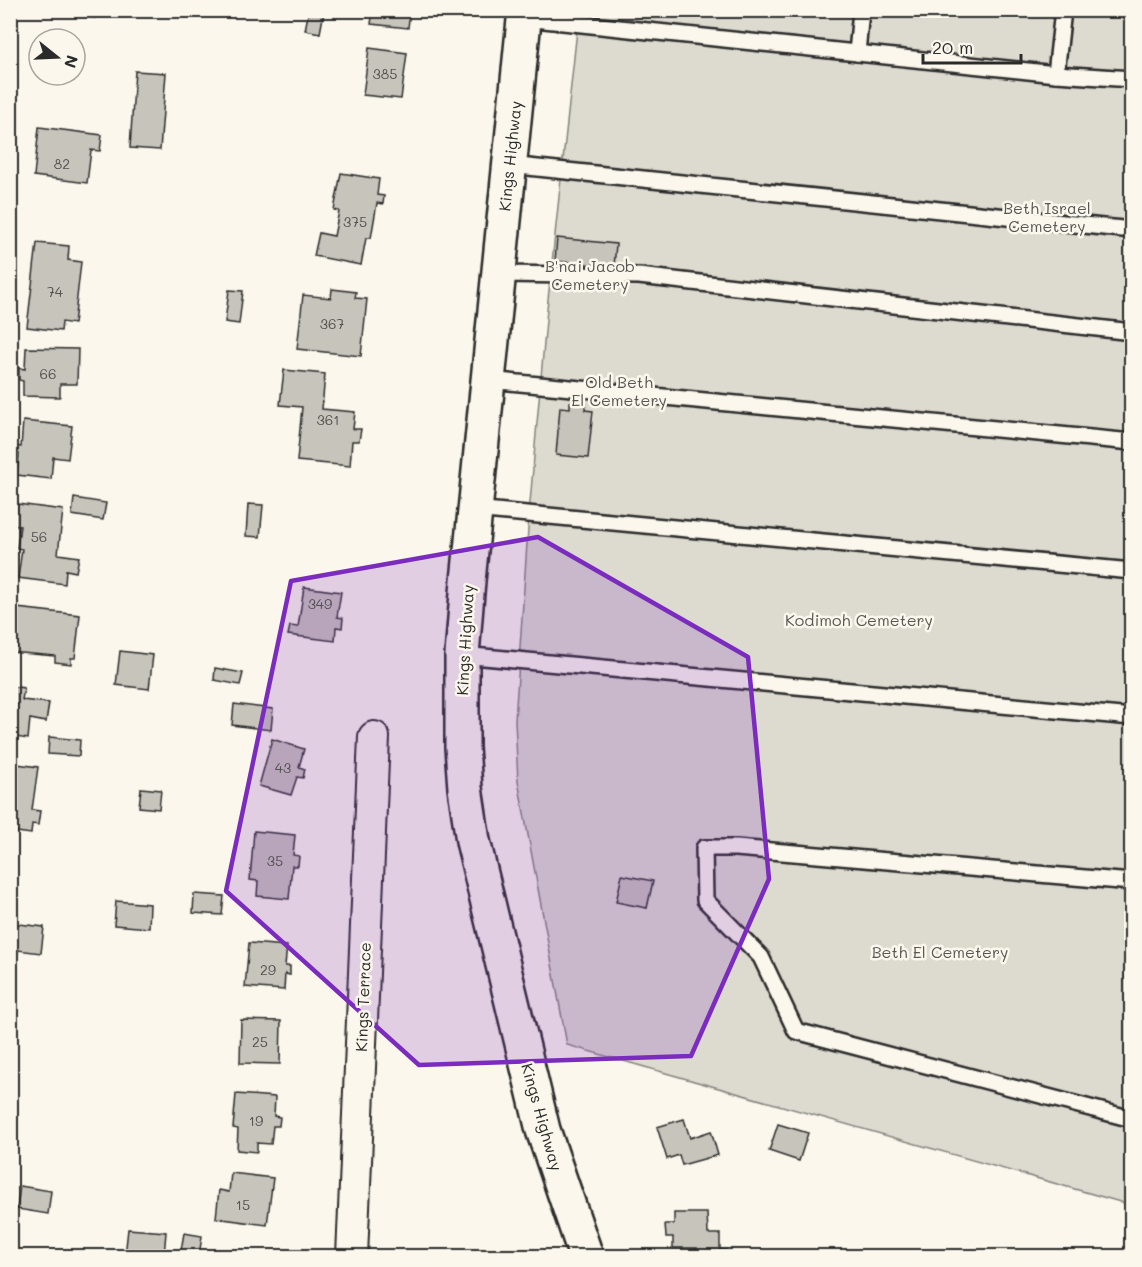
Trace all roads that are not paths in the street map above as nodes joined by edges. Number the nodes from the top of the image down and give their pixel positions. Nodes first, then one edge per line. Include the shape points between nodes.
1 (861, 10) edge
2 (1063, 10) edge
3 (525, 14) edge
4 (857, 53) junction
5 (1056, 74) junction
6 (1131, 79) edge
7 (509, 165) junction
8 (1131, 230) edge
9 (498, 274) junction
10 (1131, 332) edge
11 (488, 380) junction
12 (1131, 442) edge
13 (474, 508) junction
14 (1131, 571) edge
15 (462, 655) junction
16 (1131, 717) edge
17 (374, 737) dead end
18 (1131, 882) edge
19 (1131, 1119) edge
20 (352, 1257) edge
21 (586, 1257) edge

1 - 4 lane
2 - 5 lane
3 - 4 lane
3 - 7 main road, Kings Highway
4 - 5 lane
5 - 6 lane
7 - 8 lane
7 - 9 main road, Kings Highway
9 - 10 lane via 639,276
9 - 11 main road, Kings Highway
11 - 12 lane
11 - 13 main road, Kings Highway
13 - 14 lane
13 - 15 main road, Kings Highway
15 - 16 lane
15 - 21 main road, Kings Highway via 465,788 480,875 543,1130
17 - 20 street, Kings Terrace
18 - 19 lane via 704,848 705,900 761,957 796,1031

